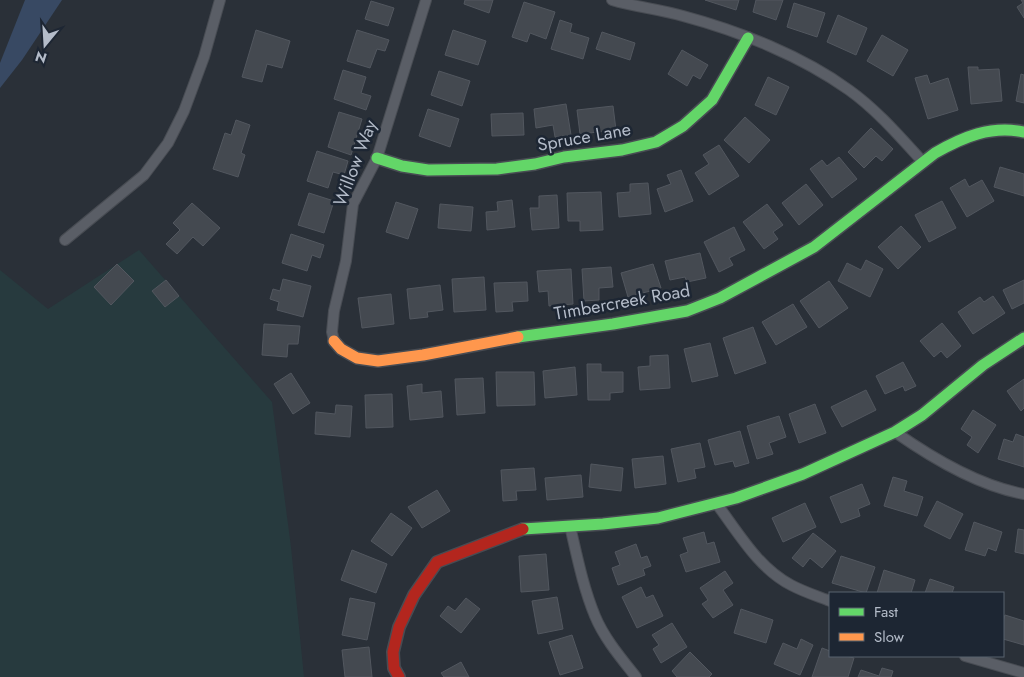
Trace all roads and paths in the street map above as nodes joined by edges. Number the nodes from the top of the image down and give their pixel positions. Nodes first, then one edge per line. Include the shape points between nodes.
1 (220, 0) edge
2 (426, 0) edge
3 (612, 0) edge
4 (748, 38) junction
5 (1024, 132) edge
6 (377, 158) junction
7 (923, 162) junction
8 (65, 240) dead end
9 (1024, 338) edge
10 (334, 341) joint
11 (895, 432) junction
12 (1024, 494) edge
13 (716, 504) junction
14 (570, 526) junction
15 (829, 601) edge
16 (968, 657) edge
17 (1024, 673) edge
18 (399, 677) edge
19 (636, 677) edge

1 - 8 street via 204,57 168,142 144,175
2 - 6 street, Willow Way
3 - 4 street via 682,16
4 - 6 street, Spruce Lane via 712,100 683,126 656,142 497,169 428,170
4 - 7 street via 804,63 850,90
5 - 7 street, Timbercreek Road via 988,131 956,140
6 - 10 street, Willow Way via 354,204 346,261 334,311
7 - 10 street, Timbercreek Road via 814,247 720,298 687,311 378,361 358,358
9 - 11 street
11 - 12 street via 943,463 1011,492
11 - 13 street via 803,474
13 - 14 street via 658,518
13 - 15 street via 768,569 790,585
14 - 18 street via 523,529 437,562 414,595 403,618 393,652 394,668
14 - 19 street via 595,617
16 - 17 street

